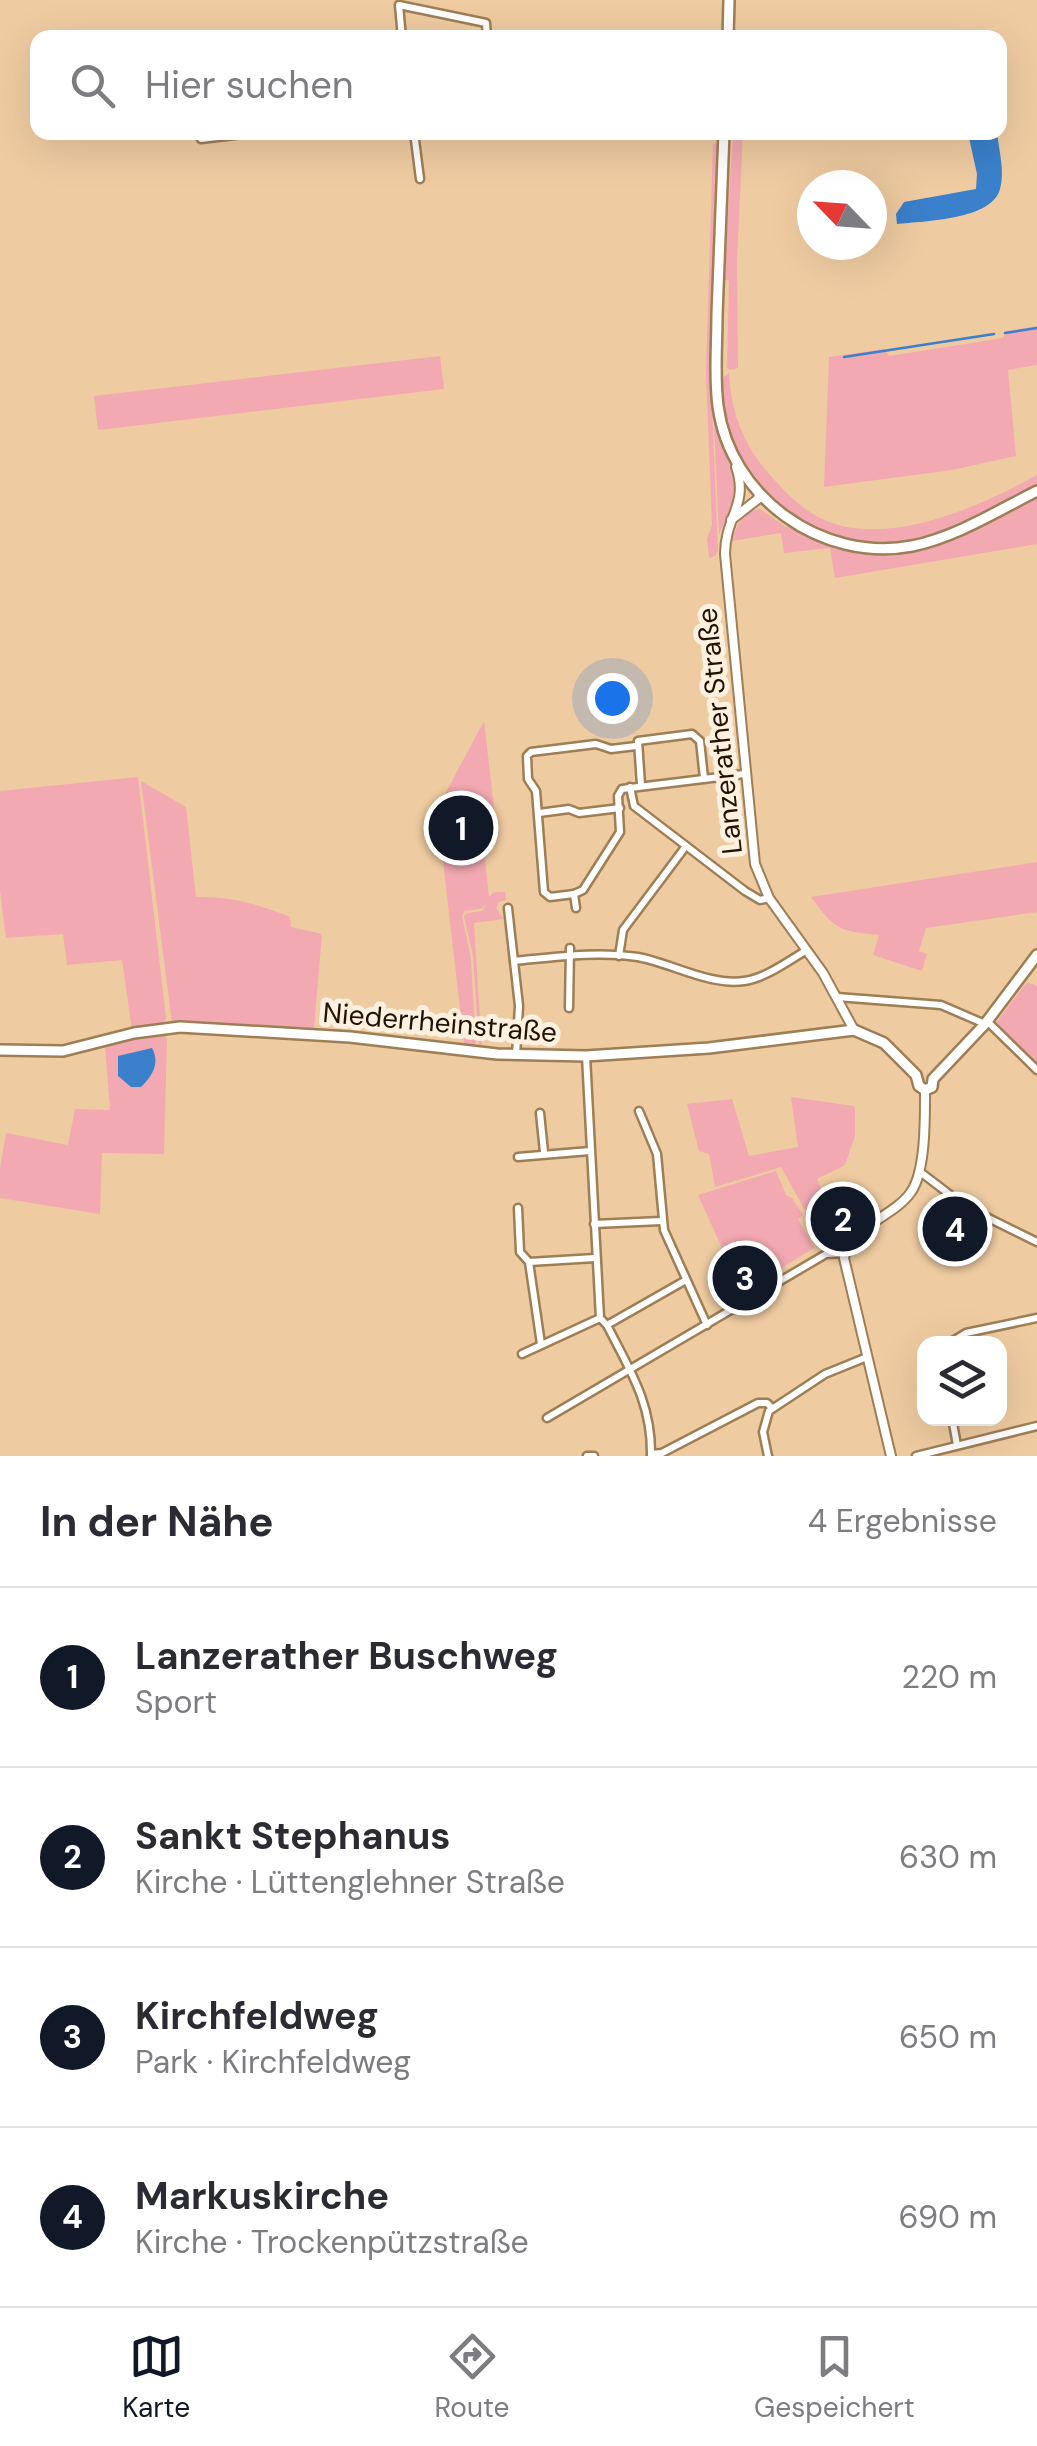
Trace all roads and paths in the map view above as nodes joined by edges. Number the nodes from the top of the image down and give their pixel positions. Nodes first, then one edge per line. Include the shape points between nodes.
1 (729, 0) edge
2 (401, 30) edge
3 (486, 30) edge
4 (728, 30) edge
5 (415, 140) edge
6 (724, 140) edge
7 (420, 179) dead end
8 (732, 453) junction
9 (1037, 491) edge
10 (759, 493) junction
11 (737, 504) junction
12 (731, 520) junction
13 (636, 746) junction
14 (744, 774) junction
15 (704, 778) junction
16 (640, 785) junction
17 (630, 787) junction
18 (620, 808) junction
19 (539, 813) junction
20 (686, 846) junction
21 (574, 894) junction
22 (769, 898) junction
23 (508, 908) dead end
24 (576, 908) dead end
25 (807, 950) junction
26 (570, 953) junction
27 (1037, 955) edge
28 (618, 956) junction
29 (514, 961) junction
30 (838, 996) junction
31 (569, 1008) dead end
32 (986, 1022) junction
33 (854, 1030) junction
34 (0, 1050) edge
35 (516, 1055) junction
36 (586, 1056) junction
37 (1037, 1070) edge
38 (919, 1078) junction
39 (933, 1079) junction
40 (925, 1090) junction
41 (639, 1110) dead end
42 (540, 1113) dead end
43 (591, 1151) junction
44 (544, 1152) junction
45 (518, 1156) dead end
46 (919, 1172) junction
47 (518, 1208) dead end
48 (661, 1222) junction
49 (594, 1224) junction
50 (1037, 1242) edge
51 (845, 1253) junction
52 (596, 1258) junction
53 (529, 1262) junction
54 (686, 1280) junction
55 (600, 1318) junction
56 (1037, 1318) edge
57 (708, 1325) junction
58 (607, 1326) junction
59 (962, 1336) edge
60 (541, 1344) junction
61 (522, 1354) dead end
62 (867, 1358) junction
63 (630, 1372) junction
64 (772, 1408) junction
65 (547, 1418) dead end
66 (954, 1426) edge
67 (1037, 1426) edge
68 (958, 1445) junction
69 (936, 1454) edge
70 (651, 1455) edge
71 (586, 1456) edge
72 (594, 1456) edge
73 (768, 1456) edge
74 (892, 1456) edge
75 (916, 1456) edge

1 - 4 main road
2 - 3 street via 399,6 486,23
5 - 7 street
6 - 8 main road via 716,373
8 - 10 main road
8 - 11 street via 742,487
9 - 10 main road via 932,540 882,549 814,533
10 - 11 street
10 - 12 street
11 - 12 street, Lanzerather Straße
12 - 14 street, Lanzerather Straße via 724,554
13 - 15 street via 640,740 696,735
13 - 16 street
13 - 19 street via 528,754
14 - 15 street
14 - 22 street, Lanzerather Straße via 752,850
15 - 16 street
16 - 17 street
17 - 18 street via 619,792
17 - 20 street via 634,806
18 - 19 street
18 - 21 street via 617,838
19 - 21 street via 544,893
20 - 22 street via 758,899
20 - 28 street via 622,930
21 - 24 street
22 - 25 street, Lanzerather Straße
23 - 29 street
25 - 28 street via 738,982
25 - 30 street, Lanzerather Straße
26 - 28 street
26 - 29 street
26 - 31 street
27 - 32 main road
29 - 35 street
30 - 32 street via 941,1005
30 - 33 street, Lanzerather Straße
32 - 37 street
32 - 39 main road
33 - 36 main road, Niederrheinstraße
33 - 38 main road via 884,1043
34 - 35 main road, Niederrheinstraße via 63,1052 180,1027 350,1036
35 - 36 main road, Niederrheinstraße
36 - 43 street
38 - 39 main road
38 - 40 main road
39 - 40 main road
40 - 46 street
41 - 48 street via 658,1154
42 - 44 street
43 - 44 street
43 - 49 street
44 - 45 street
46 - 50 street via 966,1207
46 - 51 street via 908,1196
47 - 53 street via 520,1252
48 - 49 street
48 - 54 street
49 - 52 street
51 - 57 street via 826,1254
51 - 62 street
52 - 53 street
52 - 55 street
53 - 60 street
54 - 57 street
54 - 58 street
55 - 58 street
55 - 60 street
56 - 59 street
57 - 63 street
58 - 63 street
60 - 61 street
62 - 64 street via 825,1374
62 - 74 street
63 - 65 street
63 - 70 street via 645,1401
64 - 70 street via 758,1402
64 - 73 street via 764,1424
66 - 68 street
67 - 68 street
68 - 69 street
69 - 75 street
71 - 72 street

